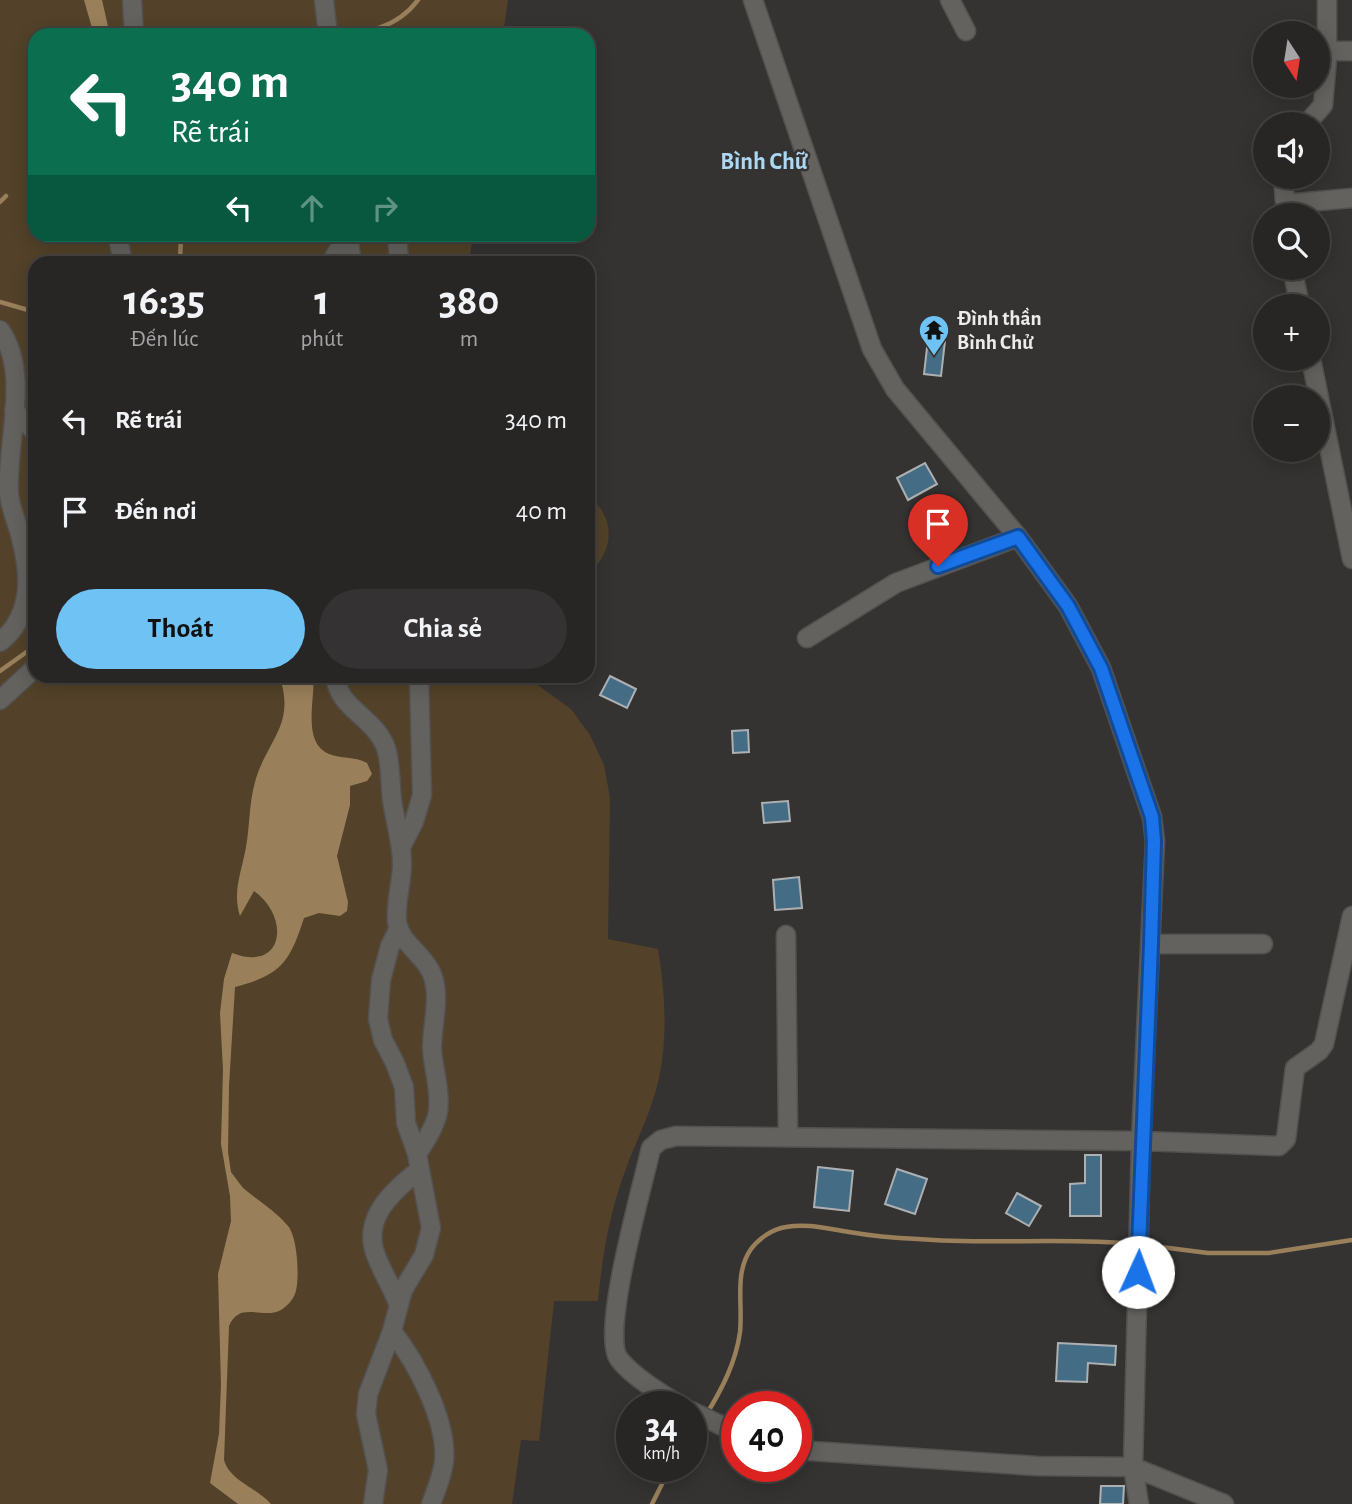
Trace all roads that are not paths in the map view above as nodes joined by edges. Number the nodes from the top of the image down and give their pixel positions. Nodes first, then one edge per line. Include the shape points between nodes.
1 (132, 0) edge
2 (324, 0) edge
3 (753, 0) edge
4 (950, 0) edge
5 (1327, 0) edge
6 (1327, 21) edge
7 (134, 28) edge
8 (328, 28) edge
9 (966, 31) dead end
10 (1330, 51) edge
11 (1352, 51) edge
12 (1352, 198) edge
13 (1324, 203) edge
14 (0, 330) edge
15 (1313, 371) edge
16 (14, 410) junction
17 (28, 425) edge
18 (1018, 537) junction
19 (1352, 559) edge
20 (28, 579) edge
21 (28, 599) edge
22 (807, 638) dead end
23 (0, 642) edge
24 (28, 675) edge
25 (336, 683) edge
26 (419, 683) edge
27 (0, 701) edge
28 (401, 847) junction
29 (1352, 916) edge
30 (399, 928) junction
31 (786, 935) dead end
32 (1151, 944) junction
33 (1263, 944) dead end
34 (788, 1137) junction
35 (1141, 1141) junction
36 (418, 1162) junction
37 (398, 1303) junction
38 (392, 1331) junction
39 (660, 1391) edge
40 (812, 1451) edge
41 (1133, 1467) junction
42 (373, 1504) edge
43 (431, 1504) edge
44 (1139, 1504) edge
45 (1224, 1504) edge

1 - 7 street
2 - 8 street
3 - 18 street via 872,349 895,388
4 - 9 street
5 - 6 street
10 - 11 street
12 - 13 street
14 - 16 street via 11,354
15 - 19 street
16 - 17 street
16 - 20 street via 9,492
18 - 22 street via 896,583
18 - 32 street via 1068,606 1101,668 1150,808 1154,841
21 - 23 street via 17,623
24 - 27 street
25 - 28 street via 343,699 375,729 386,747
26 - 28 street via 422,795
28 - 30 street
29 - 35 street via 1324,1044 1295,1068 1284,1143 1234,1146
30 - 36 street via 381,981 378,1019 401,1074 406,1123
30 - 36 street via 429,966 436,988 432,1049 438,1114
31 - 34 street
32 - 33 street
32 - 35 street
34 - 35 street
34 - 39 street via 676,1136 651,1148 616,1300 614,1329 617,1357
35 - 41 street
36 - 37 street via 430,1237
36 - 37 street via 378,1211 373,1231 377,1259
37 - 38 street
38 - 42 street via 366,1404 377,1458
38 - 43 street via 423,1379 443,1437 444,1463
40 - 41 street via 995,1464
41 - 44 street
41 - 45 street

